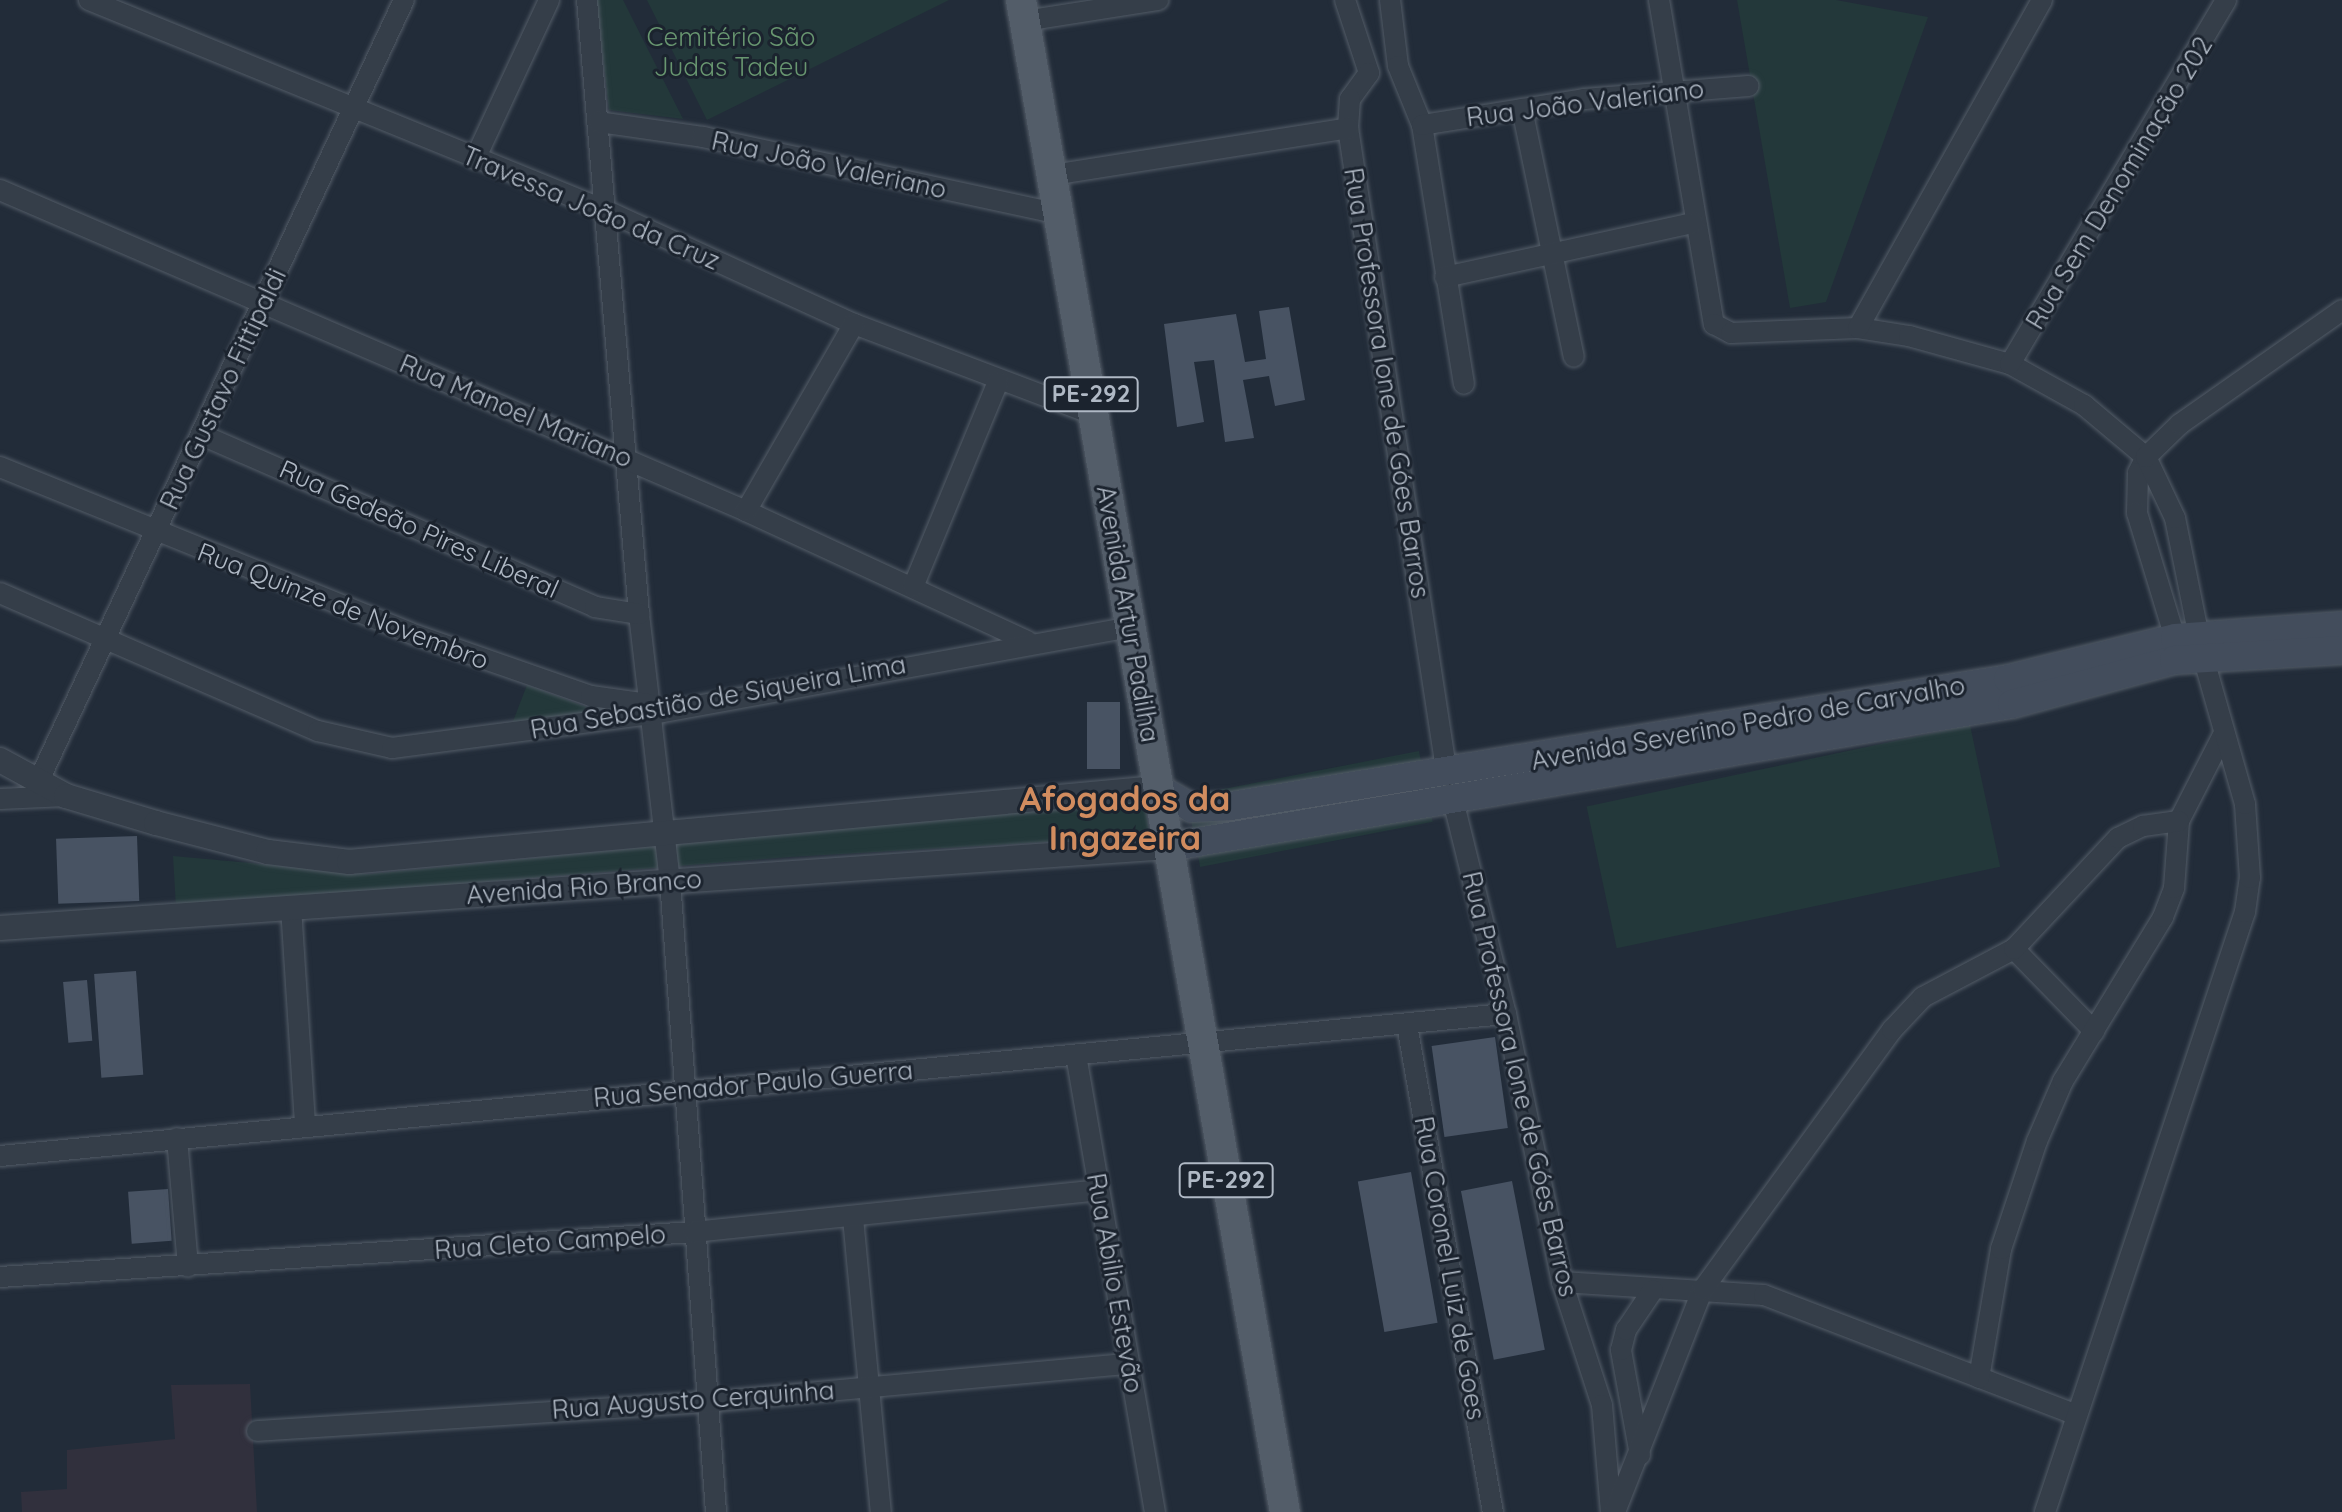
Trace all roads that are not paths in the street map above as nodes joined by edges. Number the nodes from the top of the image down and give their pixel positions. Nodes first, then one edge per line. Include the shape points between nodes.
1 (89, 0) edge
2 (404, 0) edge
3 (549, 0) edge
4 (587, 0) edge
5 (1158, 0) edge
6 (1345, 0) edge
7 (1390, 0) edge
8 (1659, 0) edge
9 (2042, 0) edge
10 (2226, 0) edge
11 (1023, 11) edge
12 (1398, 66) junction
13 (1369, 73) junction
14 (1748, 86) dead end
15 (1672, 89) junction
16 (1522, 109) junction
17 (352, 110) junction
18 (599, 122) junction
19 (1422, 125) junction
20 (1348, 128) junction
21 (475, 159) junction
22 (1052, 175) junction
23 (0, 190) edge
24 (607, 211) junction
25 (1058, 214) junction
26 (1693, 223) junction
27 (1551, 253) junction
28 (1445, 277) junction
29 (262, 302) junction
30 (2340, 312) edge
31 (854, 324) junction
32 (1858, 328) junction
33 (1574, 357) dead end
34 (2010, 364) junction
35 (998, 382) junction
36 (1464, 384) dead end
37 (1095, 415) junction
38 (202, 435) junction
39 (2146, 457) junction
40 (629, 460) junction
41 (0, 467) edge
42 (746, 511) junction
43 (156, 534) junction
44 (913, 587) junction
45 (0, 593) edge
46 (639, 614) junction
47 (2342, 626) edge
48 (1129, 627) junction
49 (105, 641) junction
50 (1027, 641) junction
51 (2192, 643) junction
52 (2342, 650) edge
53 (650, 709) junction
54 (2224, 733) junction
55 (0, 760) edge
56 (40, 778) junction
57 (1462, 784) junction
58 (1157, 788) junction
59 (66, 796) junction
60 (0, 799) edge
61 (2179, 821) junction
62 (666, 836) junction
63 (1168, 847) junction
64 (670, 880) junction
65 (291, 907) junction
66 (0, 928) edge
67 (2014, 949) junction
68 (1506, 1014) junction
69 (1407, 1025) junction
70 (2094, 1031) junction
71 (1201, 1042) junction
72 (1076, 1055) junction
73 (682, 1091) junction
74 (305, 1124) junction
75 (177, 1138) junction
76 (0, 1156) edge
77 (1098, 1190) junction
78 (853, 1218) junction
79 (694, 1232) junction
80 (188, 1267) junction
81 (0, 1277) edge
82 (1562, 1282) junction
83 (1703, 1289) junction
84 (1653, 1290) junction
85 (1129, 1364) junction
86 (1979, 1378) junction
87 (869, 1388) junction
88 (708, 1402) junction
89 (2076, 1415) junction
90 (257, 1431) dead end
91 (1640, 1455) junction
92 (716, 1512) edge
93 (881, 1512) edge
94 (1155, 1512) edge
95 (1285, 1512) edge
96 (1493, 1512) edge
97 (1613, 1512) edge
98 (2045, 1512) edge

1 - 17 street, Travessa João da Cruz
2 - 17 street, Rua Gustavo Fittipaldi
3 - 21 street
4 - 18 street
5 - 11 street
6 - 13 street
7 - 12 street
8 - 15 street
9 - 32 street
10 - 34 street, Rua Sem Denominação 202
11 - 22 main road, Avenida Artur Padilha / PE-292
12 - 13 street
12 - 19 street
13 - 20 street, Rua Professora Ione de Góes Barros via 1350,99
14 - 15 street, Rua João Valeriano
15 - 16 street, Rua João Valeriano
15 - 26 street
16 - 19 street, Rua João Valeriano
16 - 27 street
17 - 21 street, Travessa João da Cruz
17 - 29 street, Rua Gustavo Fittipaldi
18 - 24 street
18 - 25 street, Rua João Valeriano via 703,137
19 - 28 street
20 - 22 street
20 - 57 street, Rua Professora Ione de Góes Barros
21 - 24 street, Travessa João da Cruz
22 - 25 main road, Avenida Artur Padilha / PE-292
23 - 29 street, Rua Manoel Mariano
24 - 31 street, Travessa João da Cruz
24 - 40 street
25 - 37 main road, Avenida Artur Padilha / PE-292
26 - 27 street
26 - 32 street via 1709,314 1721,331
27 - 28 street
27 - 33 street
28 - 36 street
29 - 38 street, Rua Gustavo Fittipaldi
29 - 40 street, Rua Manoel Mariano
30 - 39 street via 2180,424
31 - 35 street, Travessa João da Cruz
31 - 42 street
32 - 34 street
34 - 39 street via 2084,405
35 - 37 street, Travessa João da Cruz
35 - 44 street
37 - 48 main road, Avenida Artur Padilha / PE-292
38 - 43 street, Rua Gustavo Fittipaldi
38 - 46 street, Rua Gedeão Pires Liberal via 595,607
39 - 51 street via 2175,518
39 - 51 street via 2138,473 2137,513
40 - 42 street, Rua Manoel Mariano
40 - 46 street
41 - 43 street, Rua Quinze de Novembro
42 - 44 street, Rua Manoel Mariano
43 - 49 street, Rua Gustavo Fittipaldi
43 - 53 street, Rua Quinze de Novembro via 520,673
44 - 50 street, Rua Manoel Mariano
45 - 49 street, Rua Sebastião de Siqueira Lima
46 - 53 street
47 - 51 main road, Avenida Severino Pedro de Carvalho
48 - 50 street, Rua Sebastião de Siqueira Lima
48 - 58 main road, Avenida Artur Padilha / PE-292
49 - 53 street, Rua Sebastião de Siqueira Lima via 318,731 392,748
49 - 56 street, Rua Gustavo Fittipaldi
50 - 53 street, Rua Sebastião de Siqueira Lima
51 - 52 main road, Avenida Severino Pedro de Carvalho
51 - 54 street
51 - 57 main road, Avenida Severino Pedro de Carvalho via 2012,704
53 - 62 street
54 - 61 street
54 - 89 street via 2252,843 2245,912
55 - 56 street, Avenida Rio Branco
56 - 59 street, Avenida Rio Branco
57 - 58 main road, Avenida Severino Pedro de Carvalho via 1208,808 1184,805
57 - 63 main road, Avenida Severino Pedro de Carvalho
57 - 68 street, Rua Professora Ione de Góes Barros
58 - 62 street, Avenida Rio Branco
58 - 63 main road, Avenida Artur Padilha / PE-292
59 - 60 street
59 - 62 street, Avenida Rio Branco via 268,852 349,862
61 - 67 street via 2143,826 2118,838
61 - 70 street via 2174,888 2163,917
62 - 64 street
63 - 64 street, Avenida Rio Branco
63 - 71 main road, Avenida Artur Padilha / PE-292
64 - 65 street, Avenida Rio Branco
64 - 73 street
65 - 66 street, Avenida Rio Branco
65 - 74 street
67 - 70 street
67 - 83 street via 1909,1010
68 - 69 street, Rua Senador Paulo Guerra
68 - 82 street, Rua Professora Ione de Góes Barros
69 - 71 street, Rua Senador Paulo Guerra
69 - 96 street, Rua Coronel Luiz de Goes
70 - 86 street via 2037,1141 2001,1249
71 - 72 street, Rua Senador Paulo Guerra
71 - 95 main road, Avenida Artur Padilha / PE-292
72 - 73 street, Rua Senador Paulo Guerra
72 - 77 street, Rua Abilio Estevão
73 - 74 street, Rua Senador Paulo Guerra
73 - 79 street
74 - 75 street, Rua Senador Paulo Guerra
75 - 76 street, Rua Senador Paulo Guerra
75 - 80 street
77 - 78 street, Rua Cleto Campelo
77 - 85 street, Rua Abilio Estevão
78 - 79 street, Rua Cleto Campelo
78 - 87 street
79 - 80 street, Rua Cleto Campelo
79 - 88 street
80 - 81 street, Rua Cleto Campelo
82 - 84 street
82 - 97 street, Rua Professora Ione de Góes Barros via 1602,1405
83 - 84 street
83 - 86 street via 1764,1295
83 - 91 street
84 - 91 street via 1626,1330 1621,1350
85 - 87 street, Rua Augusto Cerquinha
85 - 94 street, Rua Abilio Estevão
86 - 89 street
87 - 88 street, Rua Augusto Cerquinha
87 - 93 street
88 - 90 street, Rua Augusto Cerquinha
88 - 92 street
89 - 98 street
91 - 97 street

